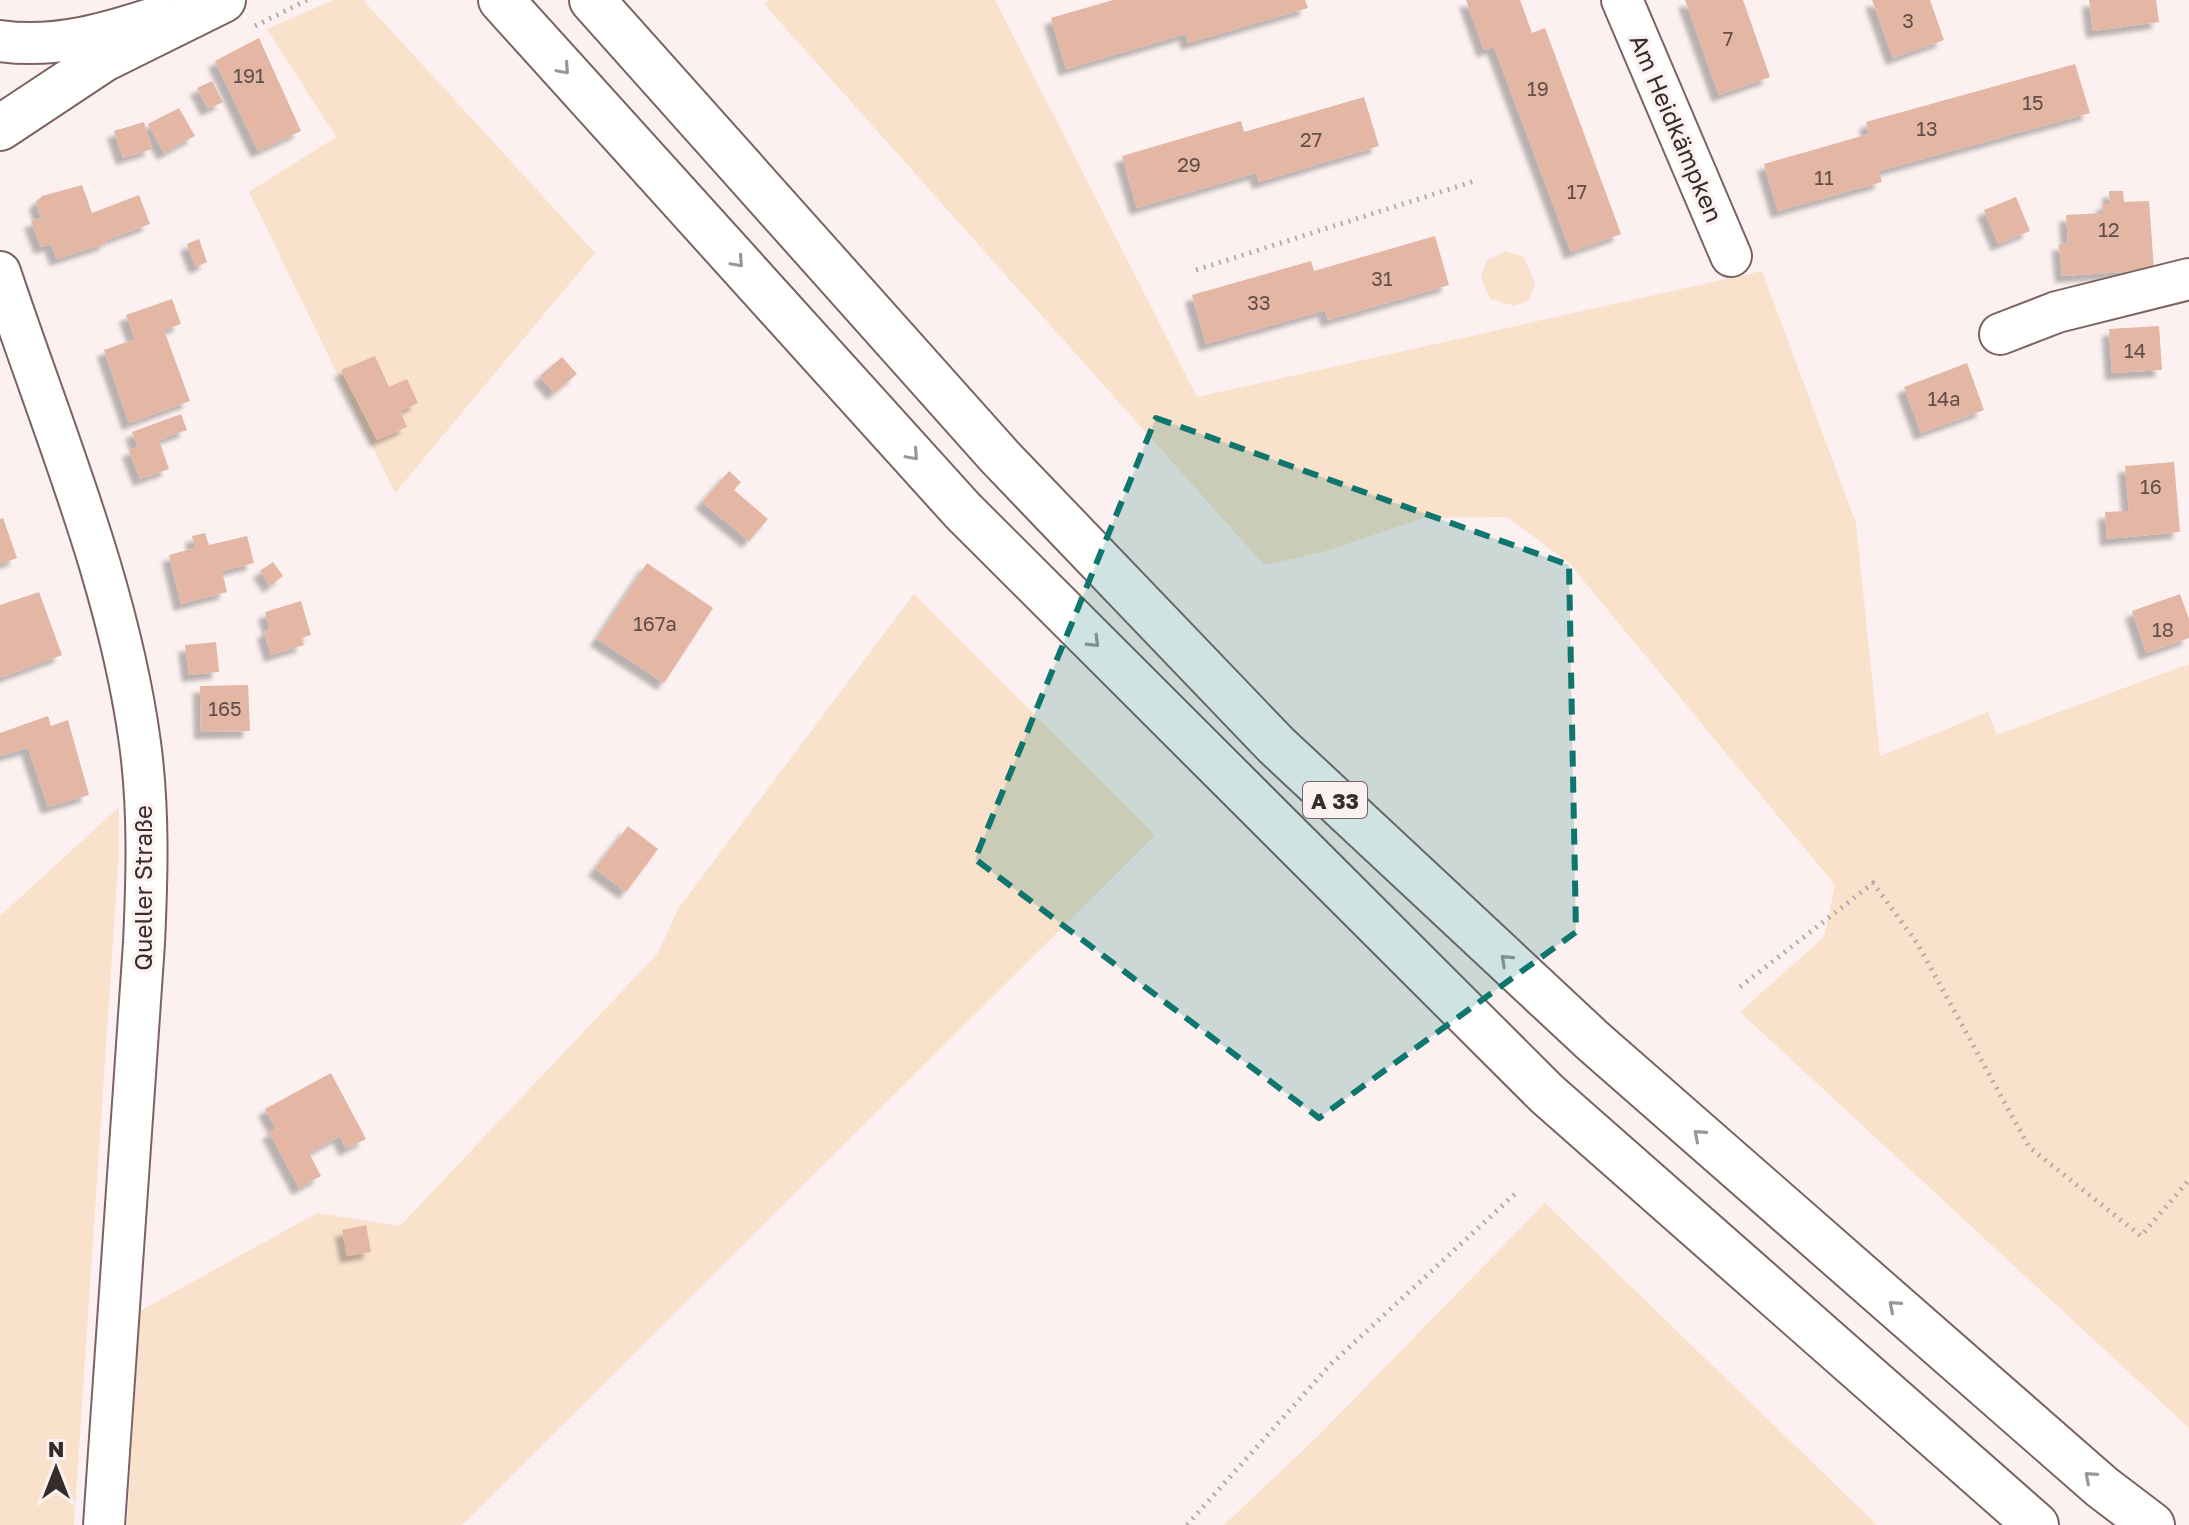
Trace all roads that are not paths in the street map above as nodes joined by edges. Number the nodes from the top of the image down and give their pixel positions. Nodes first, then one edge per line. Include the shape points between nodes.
1 (207, 0) edge
2 (223, 0) edge
3 (592, 0) edge
4 (1622, 0) edge
5 (506, 6) edge
6 (0, 41) edge
7 (0, 128) edge
8 (1731, 256) dead end
9 (0, 272) edge
10 (2189, 279) edge
11 (2000, 334) dead end
12 (14, 346) edge
13 (104, 1525) edge
14 (2036, 1525) edge
15 (2152, 1525) edge

1 - 6 street via 84,38 25,45
2 - 7 main road via 104,59
15 -> 3 main road, A 33 via 2090,1477 1593,1041 1276,745 1000,457
4 - 8 street, Am Heidkämpken
5 -> 14 main road, A 33 via 963,511 1536,1083
9 - 12 street, Queller Straße
10 - 11 street via 2057,312
12 - 13 street, Queller Straße via 96,556 140,743 148,857

